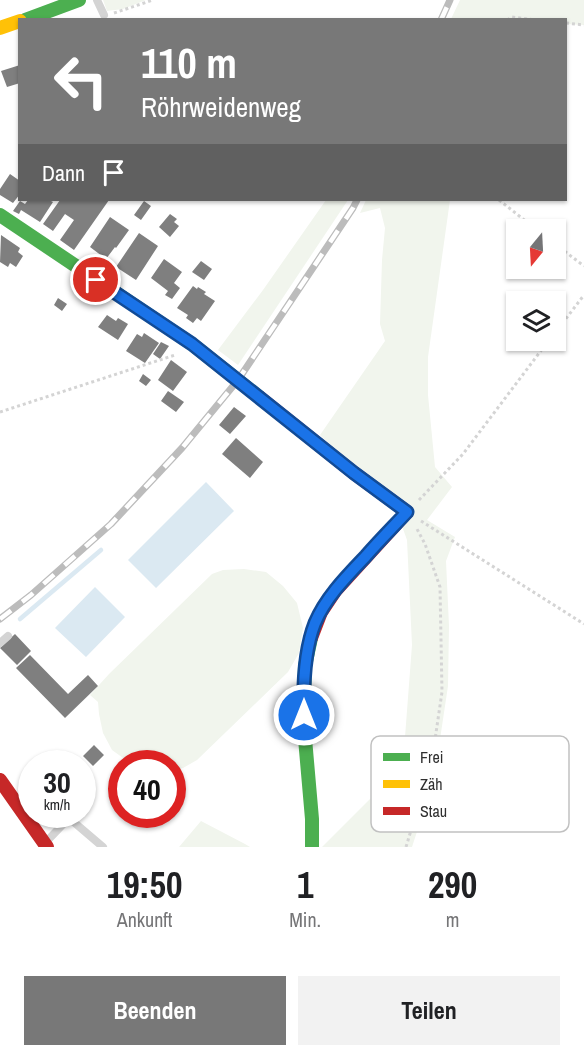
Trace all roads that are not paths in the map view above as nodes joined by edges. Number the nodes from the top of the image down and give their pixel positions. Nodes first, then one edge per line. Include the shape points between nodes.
1 (79, 0) edge
2 (97, 0) edge
3 (104, 15) road end
4 (30, 18) edge
5 (18, 22) edge
6 (0, 28) edge
7 (0, 215) edge
8 (8, 636) dead end
9 (0, 643) edge
10 (0, 780) edge
11 (45, 846) edge
12 (103, 847) edge
13 (312, 847) edge

1 - 4 street
2 - 3 lane
5 - 6 street
7 - 13 street via 192,344 407,512 333,593 315,624 303,695
8 - 9 lane
10 - 11 street
11 - 12 lane via 69,818

